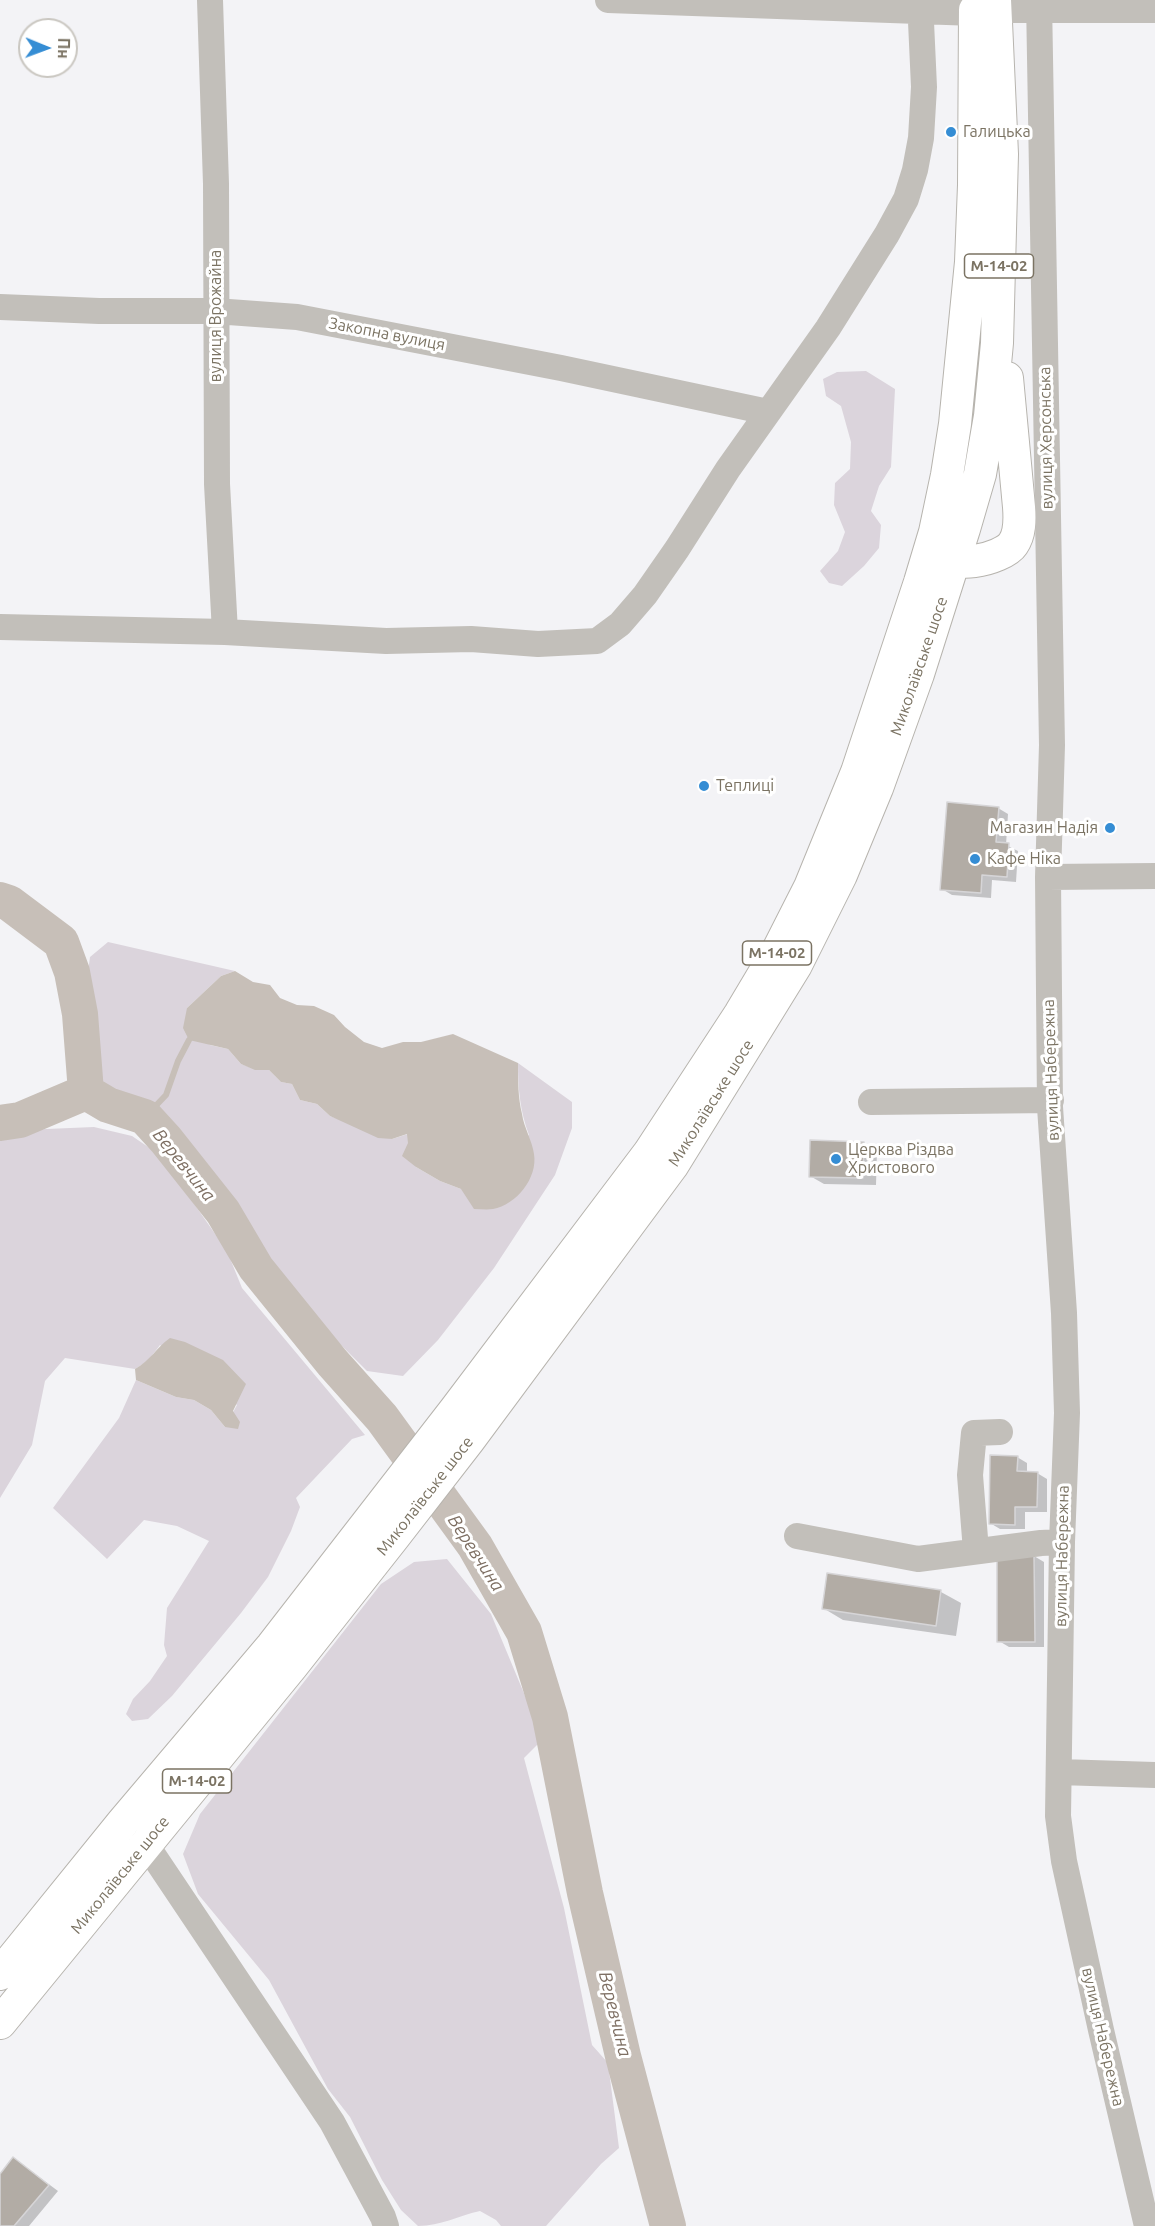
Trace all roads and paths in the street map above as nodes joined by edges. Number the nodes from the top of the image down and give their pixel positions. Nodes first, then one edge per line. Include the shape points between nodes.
1 (210, 0) edge
2 (608, 0) edge
3 (920, 5) edge
4 (1039, 5) edge
5 (985, 6) edge
6 (1155, 10) edge
7 (971, 262) junction
8 (999, 281) junction
9 (0, 308) edge
10 (215, 311) junction
11 (768, 412) junction
12 (955, 560) junction
13 (0, 627) edge
14 (225, 632) junction
15 (1155, 876) edge
16 (1048, 877) junction
17 (1051, 1100) junction
18 (871, 1102) dead end
19 (1000, 1432) dead end
20 (797, 1536) dead end
21 (1062, 1542) junction
22 (976, 1551) junction
23 (1059, 1772) junction
24 (1155, 1775) edge
25 (145, 1843) junction
26 (0, 1974) edge
27 (0, 2023) edge
28 (386, 2226) edge
29 (1147, 2226) edge

1 - 10 street, вулиця Врожайна via 216,184
2 - 3 street
3 - 5 street
3 - 11 street via 924,87 921,138 906,199 828,328
4 - 5 street
4 - 6 street
4 - 16 street, вулиця Херсонська via 1052,745
5 - 7 main road, Миколаївське шосе / М-14-02
5 - 8 main road, Миколаївське шосе / М-14-02 via 1002,154
7 - 12 main road via 964,464 945,551
7 - 26 main road, Миколаївське шосе / М-14-02 via 955,424 935,532 857,771 810,887 777,952 649,1153 455,1410 272,1646
8 - 12 main road, Миколаївське шосе / М-14-02 via 990,416 980,474
8 - 12 main road via 1020,523 1006,551 986,560
9 - 10 street, Закопна вулиця
10 - 11 street, Закопна вулиця via 308,319
10 - 14 street, вулиця Врожайна via 217,484
11 - 14 street via 632,610 597,641 386,641
12 - 25 main road, Миколаївське шосе / М-14-02 via 877,788 841,875 796,965 672,1166 470,1440 292,1666
13 - 14 street
15 - 16 street
16 - 17 street, вулиця Набережна
17 - 18 street
17 - 21 street, вулиця Набережна via 1066,1391
19 - 22 street via 974,1433 970,1475
20 - 22 street via 918,1559
21 - 22 street
21 - 23 street, вулиця Набережна
23 - 24 street
23 - 29 street, вулиця Набережна via 1058,1816 1064,1861
25 - 27 main road, Миколаївське шосе / М-14-02
25 - 28 street via 332,2122

